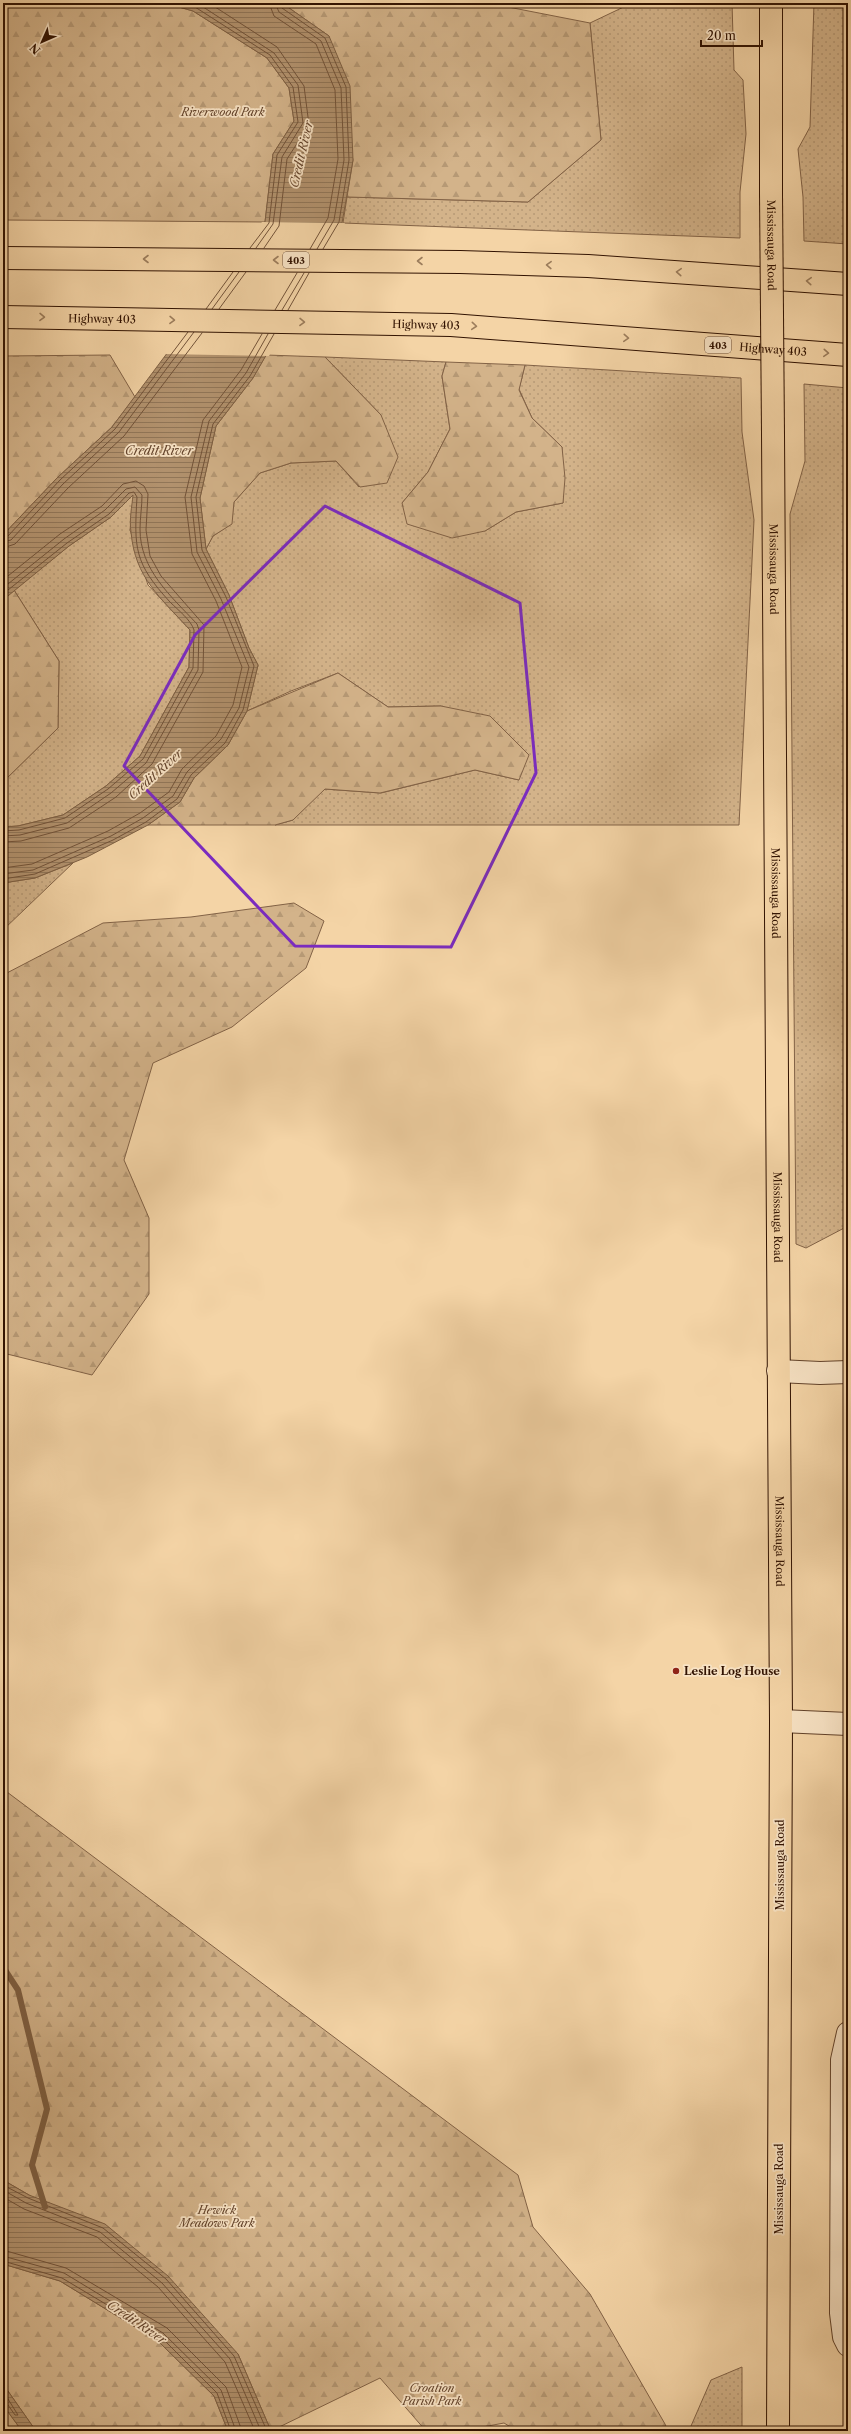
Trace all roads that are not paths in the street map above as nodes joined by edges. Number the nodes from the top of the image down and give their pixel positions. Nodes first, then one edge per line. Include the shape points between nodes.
1 (771, 3) edge
2 (3, 258) edge
3 (848, 284) edge
4 (3, 317) edge
5 (848, 355) edge
6 (778, 1371) junction
7 (848, 1372) edge
8 (781, 1721) junction
9 (848, 1724) edge
10 (848, 2033) edge
11 (848, 2345) edge
12 (778, 2431) edge

1 - 6 main road, Mississauga Road, bridge
3 -> 2 main road, 403 via 588,266 460,262
4 -> 5 main road, Highway 403 / 403 via 451,324
6 - 7 street
6 - 8 main road, Mississauga Road
8 - 9 street
8 - 12 main road, Mississauga Road
10 - 11 street via 842,2060 841,2305 844,2337

